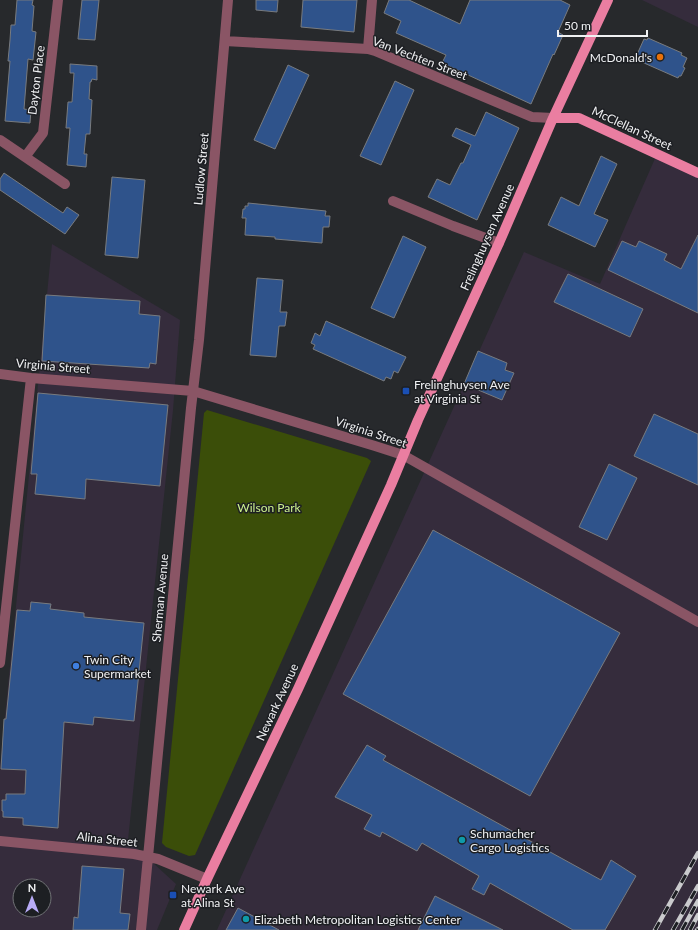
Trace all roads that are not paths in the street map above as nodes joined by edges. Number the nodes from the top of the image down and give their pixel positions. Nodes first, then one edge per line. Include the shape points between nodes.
1 (58, 0) edge
2 (228, 0) edge
3 (372, 0) edge
4 (604, 1) edge
5 (225, 41) junction
6 (368, 49) junction
7 (553, 118) junction
8 (0, 140) edge
9 (25, 158) junction
10 (698, 173) edge
11 (65, 184) dead end
12 (393, 201) dead end
13 (499, 243) junction
14 (199, 340) joint
15 (0, 374) edge
16 (31, 378) junction
17 (193, 391) junction
18 (403, 455) junction
19 (390, 485) joint
20 (698, 622) edge
21 (0, 663) edge
22 (0, 841) edge
23 (149, 857) junction
24 (207, 879) junction
25 (142, 930) edge
26 (184, 930) edge

1 - 9 street, Dayton Place via 43,133
2 - 5 street, Ludlow Street
3 - 6 street
4 - 7 main road, Frelinghuysen Avenue
5 - 6 street, Van Vechten Street
5 - 14 street, Ludlow Street
6 - 7 street, Van Vechten Street via 532,117
7 - 10 main road, McClellan Street via 580,118
7 - 13 main road, Frelinghuysen Avenue
8 - 9 street
9 - 11 street
12 - 13 street
13 - 18 main road, Frelinghuysen Avenue
14 - 17 street, Sherman Avenue
15 - 16 street, Virginia Street
16 - 17 street, Virginia Street
16 - 21 street
17 - 18 street, Virginia Street
17 - 23 street, Sherman Avenue
18 - 19 main road, Frelinghuysen Avenue
18 - 20 street, Virginia Street
19 - 24 main road, Newark Avenue via 298,689
22 - 23 street, Alina Street
23 - 24 street, Alina Street
23 - 25 street, Sherman Avenue
24 - 26 main road, Newark Avenue

